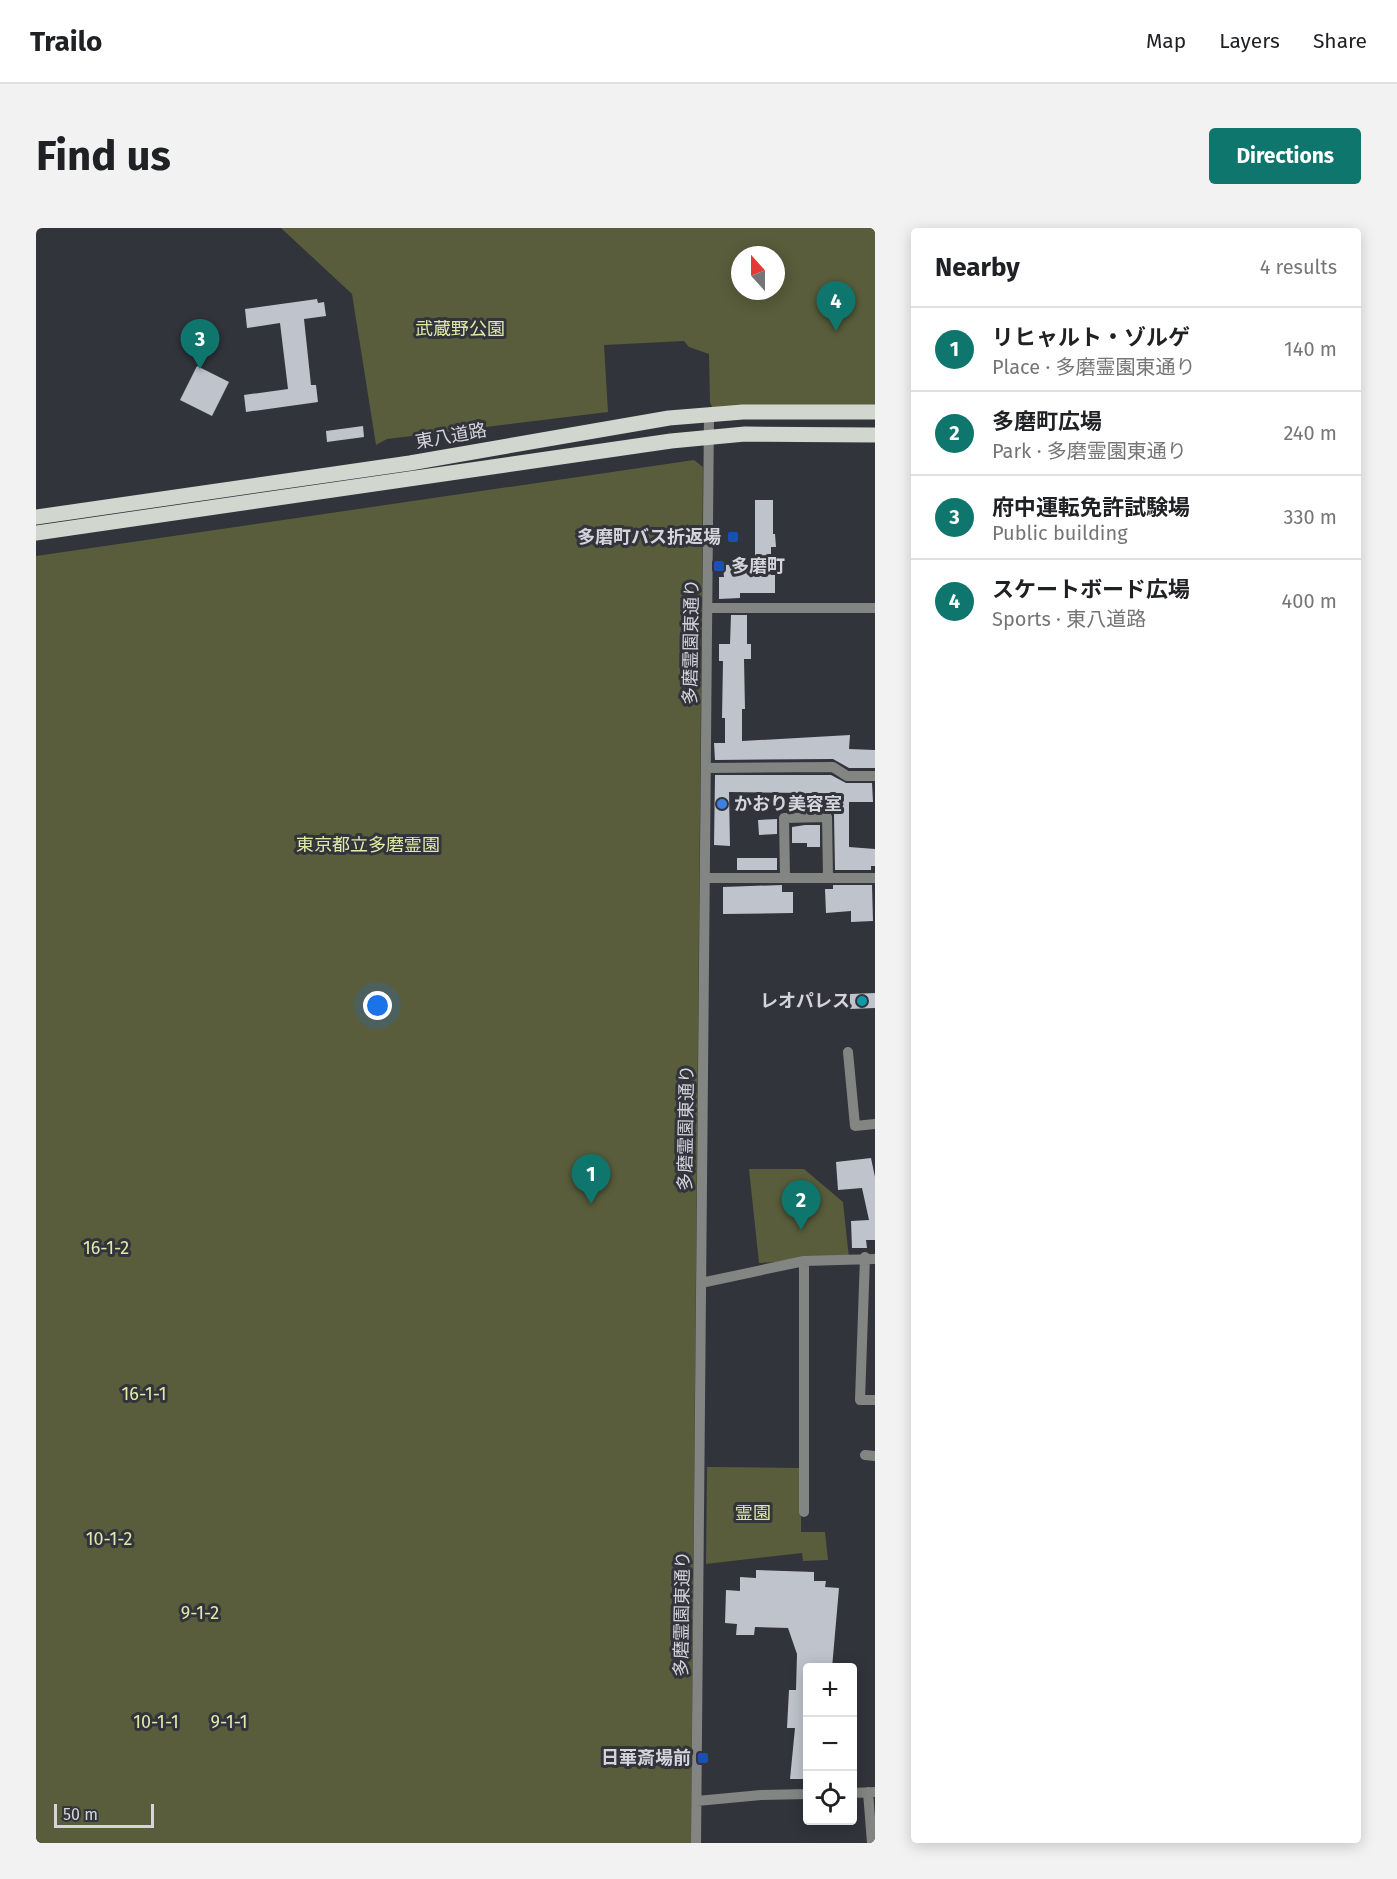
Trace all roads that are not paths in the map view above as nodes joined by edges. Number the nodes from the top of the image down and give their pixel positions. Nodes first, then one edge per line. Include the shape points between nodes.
1 (875, 412) edge
2 (709, 414) junction
3 (875, 435) edge
4 (709, 437) junction
5 (36, 517) edge
6 (36, 533) edge
7 (708, 608) junction
8 (875, 608) edge
9 (706, 768) junction
10 (875, 776) edge
11 (828, 877) junction
12 (705, 878) junction
13 (786, 878) junction
14 (875, 878) edge
15 (848, 1052) dead end
16 (875, 1124) edge
17 (870, 1258) edge
18 (804, 1261) junction
19 (701, 1283) junction
20 (875, 1400) edge
21 (804, 1512) dead end
22 (871, 1792) edge
23 (803, 1794) edge
24 (697, 1802) junction
25 (696, 1843) edge
26 (872, 1843) edge

1 - 2 main road, 東八道路
2 - 4 street, 多磨霊園東通り
2 - 5 main road, 東八道路 via 410,463
3 - 4 main road, 東八道路
4 - 6 main road, 東八道路
4 - 7 street, 多磨霊園東通り
7 - 8 street
7 - 9 street, 多磨霊園東通り
9 - 10 street via 832,767 847,776
9 - 12 street, 多磨霊園東通り
11 - 13 street
11 - 13 street via 827,817 784,818
11 - 14 street
12 - 13 street
12 - 19 street, 多磨霊園東通り
15 - 16 street via 855,1126
17 - 18 street
17 - 20 street via 860,1400
18 - 19 street
18 - 21 street
19 - 24 street, 多磨霊園東通り
22 - 26 street
23 - 24 street
24 - 25 street, 多磨霊園東通り

